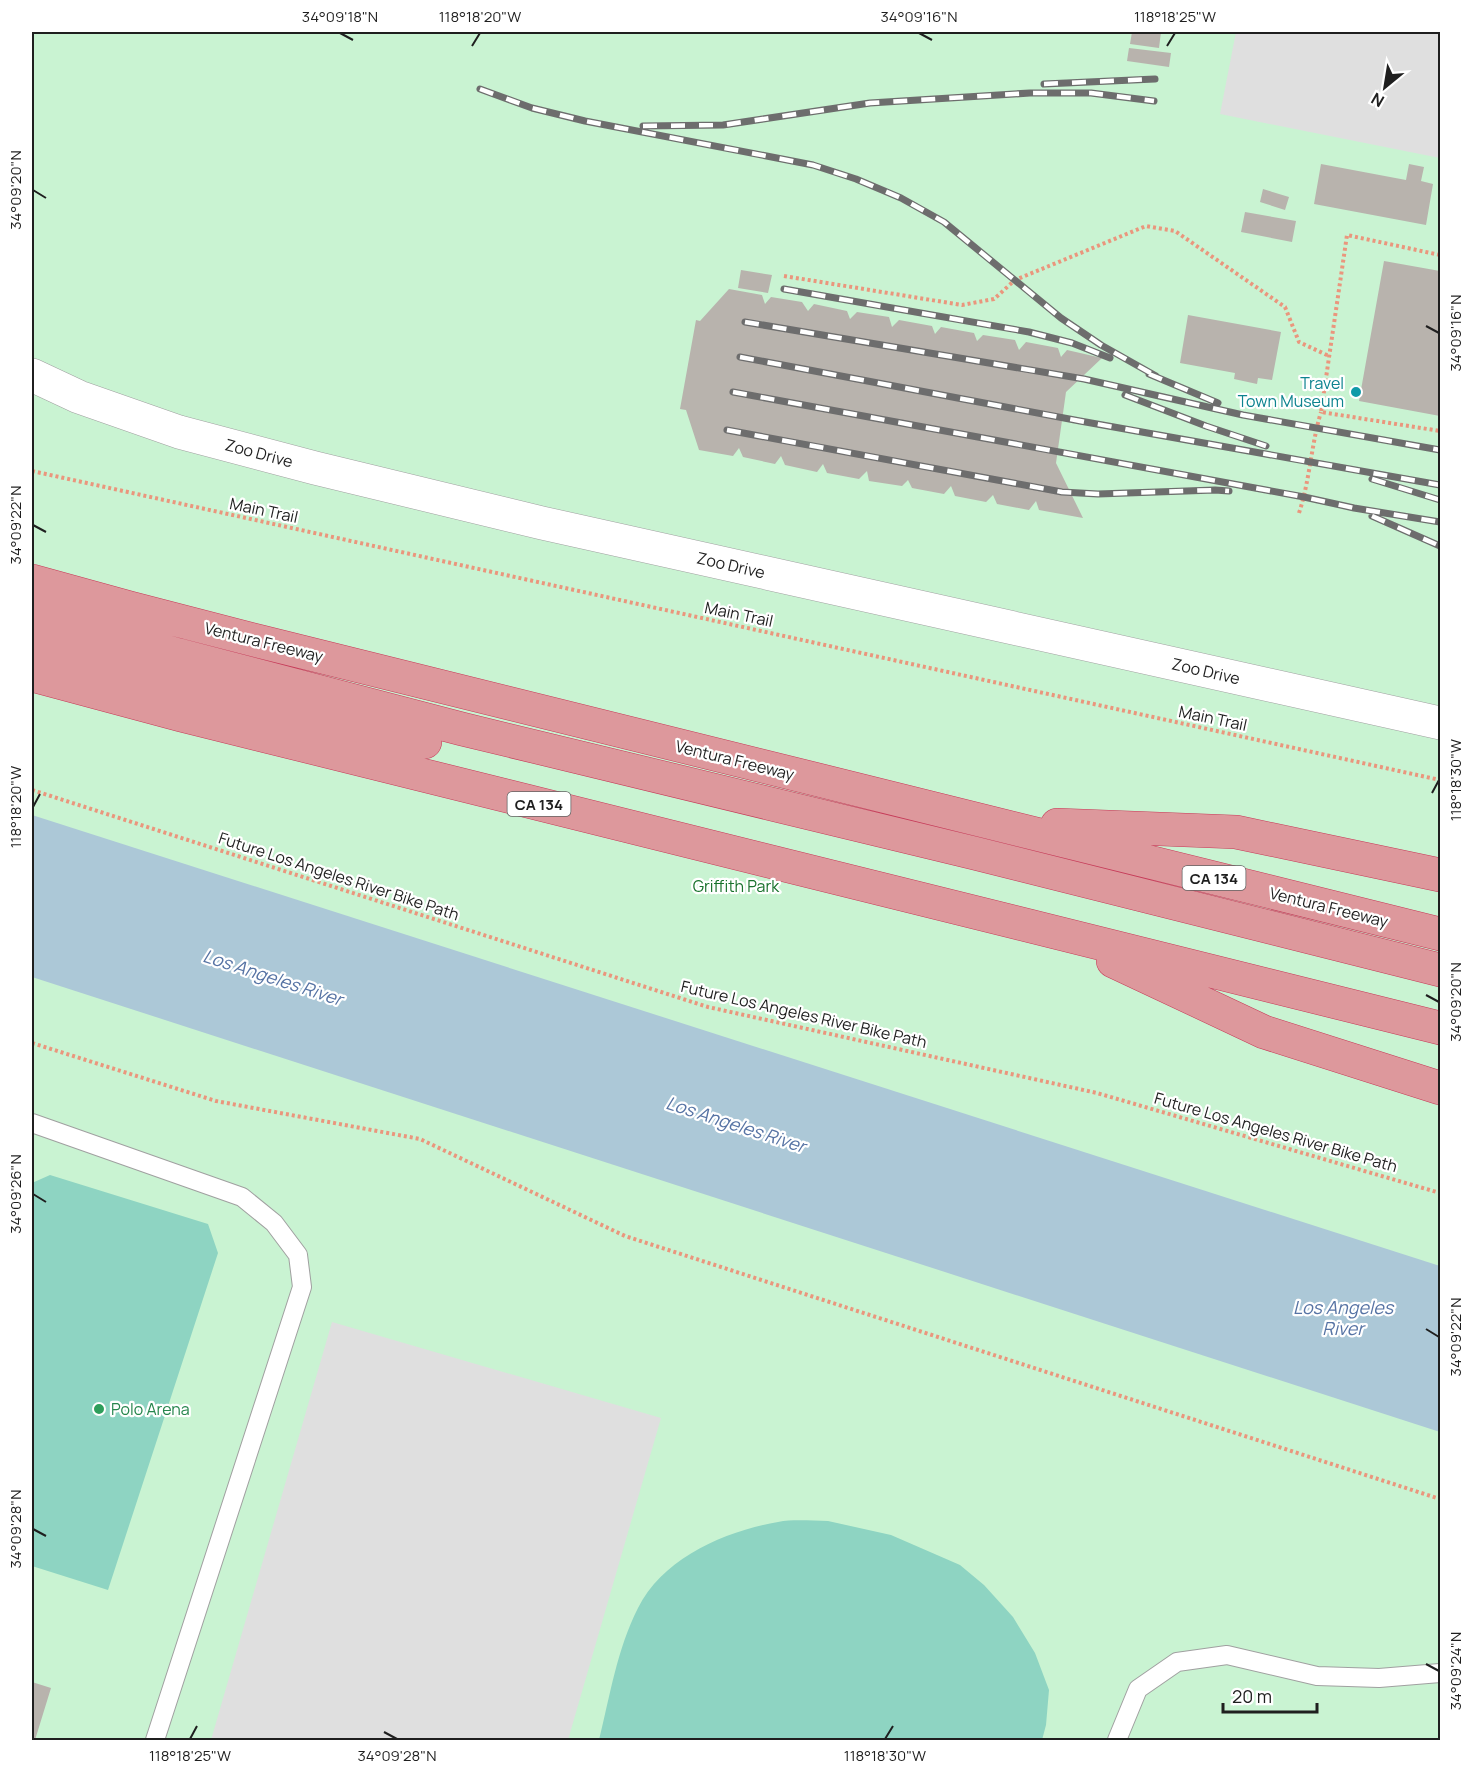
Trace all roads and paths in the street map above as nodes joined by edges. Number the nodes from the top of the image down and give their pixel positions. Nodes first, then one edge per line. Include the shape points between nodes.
1 (1440, 255) edge
2 (784, 276) dead end
3 (1329, 356) junction
4 (32, 375) edge
5 (1321, 412) junction
6 (1440, 431) edge
7 (32, 471) edge
8 (1299, 513) dead end
9 (32, 580) edge
10 (32, 613) edge
11 (32, 641) edge
12 (32, 675) edge
13 (1440, 723) edge
14 (1440, 780) edge
15 (32, 790) edge
16 (987, 822) junction
17 (1440, 875) edge
18 (1046, 930) junction
19 (1440, 934) edge
20 (1440, 970) edge
21 (1440, 991) edge
22 (1440, 1028) edge
23 (32, 1043) edge
24 (1440, 1088) edge
25 (32, 1124) edge
26 (1440, 1193) edge
27 (1440, 1498) edge
28 (1440, 1673) edge
29 (155, 1740) edge
30 (1117, 1740) edge

1 - 3 path via 1347,235
2 - 3 path via 962,305 993,299 1015,280 1146,226 1175,231 1285,307 1299,342
3 - 5 path
4 - 13 street, Zoo Drive via 79,397 179,432 315,468 542,523
5 - 6 path
5 - 8 path
7 - 14 path, Main Trail
9 - 16 highway, Ventura Freeway / CA 134 via 251,639
10 - 20 highway via 451,726
11 - 21 highway via 193,686
12 - 18 highway, CA 134
15 - 26 path, Future Los Angeles River Bike Path via 708,1006 1096,1093
16 - 17 highway via 1236,832
16 - 19 highway, Ventura Freeway / CA 134
18 - 22 highway, CA 134
18 - 24 highway via 1264,1032
23 - 27 path via 216,1101 420,1139 625,1236
25 - 29 lane via 242,1197 274,1223 298,1255 302,1287
28 - 30 lane via 1379,1678 1317,1676 1227,1654 1177,1662 1138,1689

